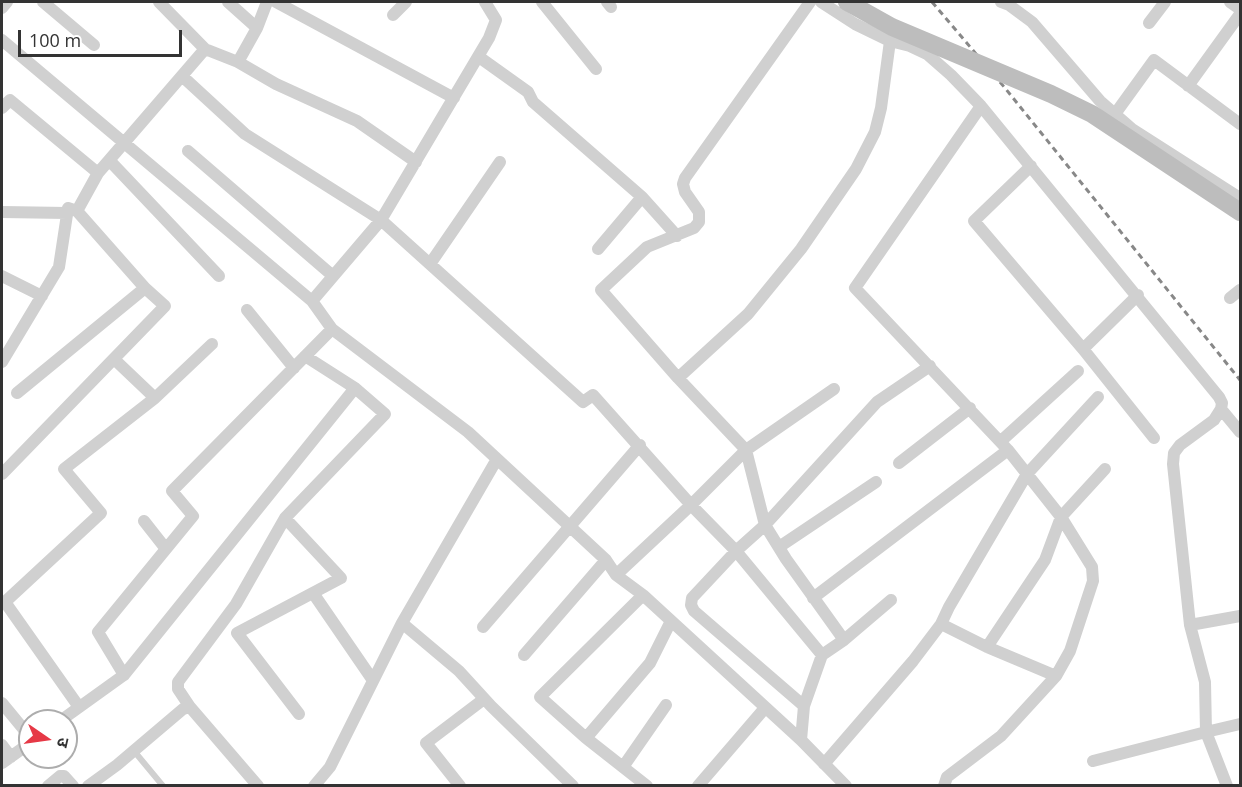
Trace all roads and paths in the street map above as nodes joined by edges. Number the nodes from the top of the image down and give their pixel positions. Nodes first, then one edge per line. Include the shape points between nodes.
1 (7, 2) edge
2 (43, 2) edge
3 (159, 2) edge
4 (228, 2) edge
5 (267, 2) edge
6 (276, 2) edge
7 (406, 2) edge
8 (485, 2) edge
9 (542, 2) edge
10 (810, 2) edge
11 (821, 2) edge
12 (847, 2) edge
13 (1001, 2) edge
14 (1165, 2) edge
15 (1230, 2) edge
16 (2, 8) edge
17 (1240, 9) edge
18 (1240, 14) edge
19 (393, 15) dead end
20 (1149, 23) dead end
21 (257, 28) junction
22 (2, 40) edge
23 (890, 41) junction
24 (94, 45) dead end
25 (205, 49) junction
26 (479, 57) junction
27 (238, 62) junction
28 (596, 69) dead end
29 (182, 76) junction
30 (1188, 86) junction
31 (454, 98) junction
32 (981, 106) junction
33 (2, 108) edge
34 (1115, 114) junction
35 (1240, 124) edge
36 (124, 143) junction
37 (188, 151) dead end
38 (109, 160) junction
39 (416, 162) junction
40 (500, 162) dead end
41 (1031, 166) junction
42 (98, 173) junction
43 (642, 197) junction
44 (1240, 198) edge
45 (2, 212) edge
46 (72, 212) junction
47 (1240, 212) edge
48 (381, 220) junction
49 (677, 236) junction
50 (598, 249) dead end
51 (430, 264) junction
52 (2, 276) edge
53 (219, 276) dead end
54 (333, 276) junction
55 (145, 288) junction
56 (1240, 290) edge
57 (1138, 295) junction
58 (42, 296) junction
59 (1230, 298) dead end
60 (312, 301) junction
61 (247, 310) dead end
62 (332, 329) junction
63 (212, 344) dead end
64 (6, 346) edge
65 (1083, 349) junction
66 (305, 356) junction
67 (114, 359) junction
68 (2, 362) edge
69 (930, 366) junction
70 (294, 368) junction
71 (1078, 371) dead end
72 (678, 378) junction
73 (355, 388) junction
74 (834, 388) dead end
75 (17, 393) dead end
76 (1098, 397) dead end
77 (154, 398) junction
78 (970, 408) junction
79 (1221, 409) junction
80 (1240, 432) edge
81 (1154, 438) dead end
82 (640, 445) junction
83 (1005, 446) junction
84 (746, 450) junction
85 (497, 459) junction
86 (899, 463) dead end
87 (1105, 469) dead end
88 (2, 474) edge
89 (1028, 474) junction
90 (876, 482) dead end
91 (691, 505) junction
92 (1061, 517) junction
93 (285, 518) junction
94 (144, 521) dead end
95 (765, 525) junction
96 (569, 526) junction
97 (779, 547) junction
98 (166, 549) junction
99 (736, 551) junction
100 (606, 560) junction
101 (616, 575) junction
102 (313, 593) junction
103 (644, 595) junction
104 (813, 598) junction
105 (891, 600) dead end
106 (1240, 616) edge
107 (671, 621) junction
108 (402, 623) junction
109 (941, 624) junction
110 (1190, 625) junction
111 (483, 627) dead end
112 (844, 640) junction
113 (987, 646) junction
114 (822, 654) junction
115 (524, 655) dead end
116 (124, 675) junction
117 (1056, 676) junction
118 (372, 679) junction
119 (484, 699) junction
120 (2, 703) edge
121 (666, 705) dead end
122 (79, 706) junction
123 (190, 706) junction
124 (804, 706) junction
125 (765, 708) junction
126 (75, 709) edge
127 (299, 714) dead end
128 (18, 722) edge
129 (1240, 724) edge
130 (1206, 732) junction
131 (586, 738) junction
132 (801, 740) junction
133 (2, 745) edge
134 (134, 751) junction
135 (6, 760) edge
136 (1093, 761) dead end
137 (824, 764) junction
138 (623, 766) junction
139 (48, 786) edge
140 (73, 786) edge
141 (88, 786) edge
142 (163, 786) edge
143 (258, 786) edge
144 (314, 786) edge
145 (460, 786) edge
146 (573, 786) edge
147 (647, 786) edge
148 (698, 786) edge
149 (846, 786) edge
150 (944, 786) edge
151 (1227, 786) edge

1 - 16 street
2 - 24 street
3 - 25 street
4 - 21 street
5 - 21 street
6 - 31 street
7 - 19 street
8 - 26 street via 496,20
9 - 28 street
10 - 49 street via 685,178 685,192 699,212 699,222
11 - 23 street
12 - 47 main road, bridge via 892,27 1092,114
13 - 34 street via 1032,22
14 - 20 street
15 - 17 street
18 - 30 street
21 - 27 street
22 - 36 street
23 - 32 street via 927,54
23 - 72 street via 881,108 856,169 801,249 748,314
25 - 27 street
25 - 29 street
26 - 31 street
26 - 43 street via 528,92 533,102
27 - 39 street via 357,121
29 - 36 street
29 - 48 street via 244,134
30 - 34 street via 1154,60
30 - 35 street
31 - 39 street
32 - 41 street
32 - 69 street via 855,288
33 - 42 street via 10,100
34 - 44 street
36 - 38 street
36 - 60 street
37 - 54 street
38 - 42 street
38 - 53 street
39 - 48 street
40 - 51 street
41 - 57 street
41 - 65 street via 974,221
42 - 46 street
43 - 49 street
43 - 50 street
45 - 46 street
46 - 55 street
46 - 58 street via 59,267
48 - 51 street
48 - 54 street
49 - 72 street via 647,247 601,290
51 - 82 street via 584,402 593,394
52 - 58 street
54 - 60 street
55 - 67 street via 165,306
55 - 75 street
56 - 59 street
57 - 65 street
57 - 79 street via 1210,383 1220,397
58 - 64 street
60 - 62 street
61 - 70 street
62 - 66 street
62 - 85 street via 468,432
63 - 77 street
64 - 68 street
65 - 81 street
66 - 70 street
66 - 73 street
67 - 77 street
67 - 88 street
69 - 78 street
69 - 95 street via 878,402
70 - 98 street via 172,491 193,516
71 - 83 street
72 - 84 street
73 - 93 street via 385,414
73 - 116 street
74 - 84 street
76 - 89 street
77 - 122 street via 64,469 101,513 5,602
78 - 83 street
78 - 86 street
79 - 80 street
79 - 110 street via 1214,420 1174,453
82 - 91 street
82 - 96 street
83 - 89 street
83 - 104 street
84 - 91 street
84 - 95 street
85 - 96 street
85 - 108 street
87 - 92 street
89 - 92 street
89 - 109 street
90 - 97 street
91 - 99 street
91 - 101 street
92 - 113 street via 1045,560
92 - 117 street via 1092,567 1093,581 1070,651
93 - 102 street via 341,578
93 - 123 street via 236,604 178,682 178,689
94 - 98 street
95 - 97 street
95 - 99 street
96 - 100 street
96 - 111 street
97 - 104 street
98 - 116 street via 98,632
99 - 114 street
99 - 124 street via 696,592 691,605
100 - 101 street
100 - 115 street
101 - 103 street
102 - 118 street
102 - 127 street via 237,633
103 - 107 street
103 - 131 street via 540,697
104 - 112 street
105 - 112 street
106 - 110 street
107 - 125 street
107 - 131 street via 650,663
108 - 118 street
108 - 119 street via 459,670
109 - 113 street
109 - 137 street
110 - 130 street via 1205,682
112 - 114 street
113 - 117 street
114 - 124 street
116 - 122 street
117 - 150 street via 1001,736 947,777
118 - 144 street via 330,767
119 - 145 street via 426,743
119 - 146 street
120 - 128 street
121 - 138 street
122 - 126 street
123 - 134 street
123 - 143 street
124 - 132 street
125 - 132 street
125 - 148 street
129 - 130 street
130 - 136 street
130 - 151 street
131 - 138 street
132 - 137 street
133 - 135 street
134 - 141 street
134 - 142 lane
137 - 149 street
138 - 147 street
139 - 140 street via 64,776

